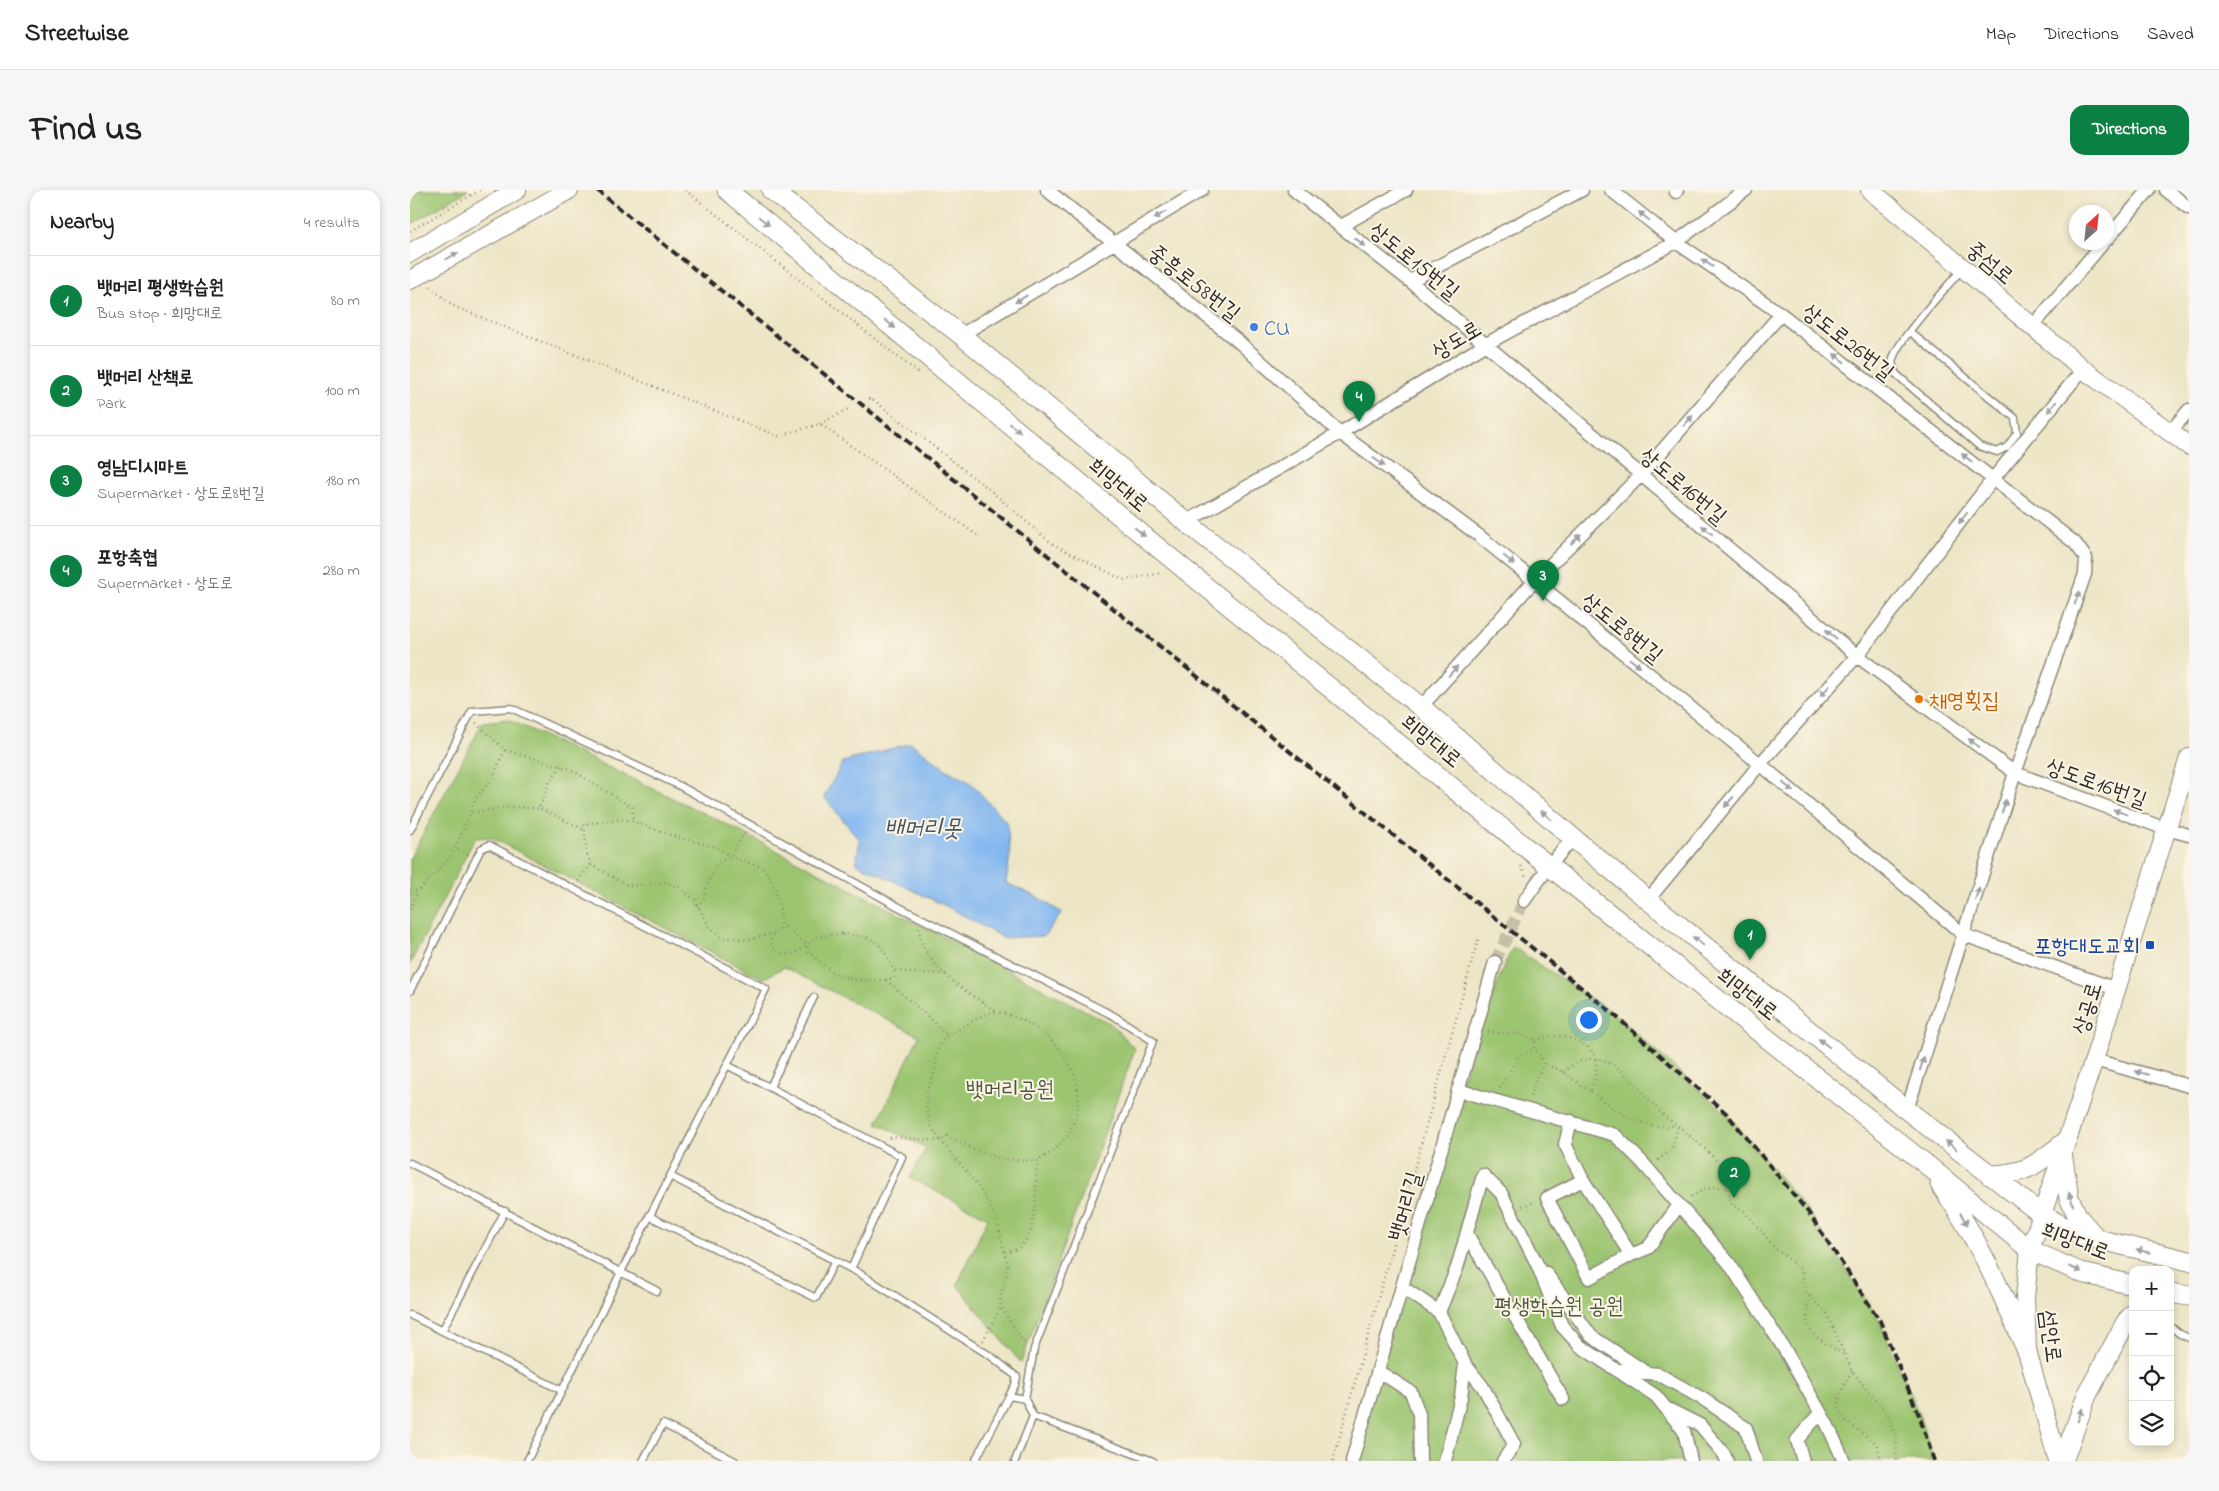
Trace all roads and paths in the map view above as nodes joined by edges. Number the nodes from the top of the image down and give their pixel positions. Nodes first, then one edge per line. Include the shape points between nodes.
1 (480, 190) edge
2 (517, 190) edge
3 (569, 190) edge
4 (727, 190) edge
5 (771, 190) edge
6 (1047, 190) edge
7 (1202, 190) edge
8 (1294, 190) edge
9 (1406, 190) edge
10 (1582, 190) edge
11 (1612, 190) edge
12 (1746, 190) edge
13 (1870, 190) edge
14 (2149, 190) edge
15 (2166, 190) edge
16 (2189, 208) edge
17 (1341, 226) junction
18 (410, 231) edge
19 (2114, 231) edge
20 (1676, 242) junction
21 (1114, 243) junction
22 (2097, 250) edge
23 (410, 253) edge
24 (1963, 268) junction
25 (414, 278) edge
26 (1410, 281) junction
27 (1781, 314) junction
28 (2033, 326) junction
29 (1910, 332) junction
30 (961, 335) junction
31 (1486, 344) junction
32 (2083, 369) junction
33 (869, 399) dead end
34 (850, 408) dead end
35 (2189, 410) edge
36 (820, 424) junction
37 (2171, 431) junction
38 (1340, 433) junction
39 (2189, 446) edge
40 (1641, 475) junction
41 (1993, 479) junction
42 (1186, 522) junction
43 (977, 535) dead end
44 (1184, 569) junction
45 (1534, 581) junction
46 (2061, 644) joint
47 (1857, 656) junction
48 (1421, 707) junction
49 (469, 717) junction
50 (505, 750) junction
51 (2189, 758) edge
52 (1760, 764) junction
53 (561, 766) junction
54 (2015, 773) junction
55 (539, 808) junction
56 (470, 813) junction
57 (634, 822) junction
58 (750, 824) junction
59 (2166, 829) junction
60 (410, 830) edge
61 (586, 830) junction
62 (2189, 835) edge
63 (1573, 838) junction
64 (455, 848) junction
65 (477, 857) junction
66 (730, 857) junction
67 (591, 864) junction
68 (1549, 866) junction
69 (572, 888) junction
70 (410, 890) edge
71 (418, 891) junction
72 (1648, 900) junction
73 (1524, 902) tunnel mouth
74 (698, 907) junction
75 (410, 909) edge
76 (919, 917) junction
77 (780, 929) junction
78 (774, 933) junction
79 (1964, 935) junction
80 (1479, 936) dead end
81 (807, 945) junction
82 (1495, 962) tunnel mouth
83 (895, 970) junction
84 (946, 974) junction
85 (886, 980) junction
86 (2116, 989) junction
87 (410, 991) edge
88 (814, 997) dead end
89 (997, 1012) junction
90 (1476, 1031) junction
91 (946, 1036) junction
92 (1535, 1040) junction
93 (1534, 1049) junction
94 (1595, 1059) junction
95 (2094, 1060) junction
96 (1544, 1064) junction
97 (727, 1065) junction
98 (1563, 1072) junction
99 (2189, 1086) edge
100 (770, 1087) junction
101 (1458, 1090) junction
102 (1591, 1092) junction
103 (1494, 1100) junction
104 (1532, 1110) junction
105 (1907, 1110) junction
106 (1571, 1121) junction
107 (1674, 1124) junction
108 (1678, 1126) junction
109 (941, 1140) junction
110 (876, 1144) junction
111 (2064, 1147) junction
112 (1037, 1161) junction
113 (410, 1163) edge
114 (1927, 1165) junction
115 (1647, 1168) junction
116 (1989, 1175) junction
117 (670, 1176) junction
118 (1583, 1180) junction
119 (1727, 1189) junction
120 (1547, 1198) junction
121 (1679, 1206) junction
122 (505, 1210) junction
123 (1509, 1210) junction
124 (2041, 1214) junction
125 (650, 1216) junction
126 (1467, 1234) junction
127 (2097, 1239) junction
128 (2030, 1250) junction
129 (1005, 1252) junction
130 (1631, 1255) junction
131 (836, 1261) junction
132 (2189, 1261) edge
133 (1537, 1264) junction
134 (851, 1269) junction
135 (621, 1272) junction
136 (2129, 1284) edge
137 (1402, 1287) junction
138 (657, 1291) dead end
139 (1810, 1296) junction
140 (1001, 1307) junction
141 (1439, 1312) junction
142 (410, 1315) edge
143 (2129, 1319) edge
144 (2174, 1329) edge
145 (442, 1331) junction
146 (2189, 1338) edge
147 (979, 1349) junction
148 (2027, 1351) junction
149 (1033, 1355) junction
150 (1846, 1355) junction
151 (1465, 1364) junction
152 (1616, 1369) junction
153 (1378, 1371) junction
154 (1852, 1371) junction
155 (1646, 1372) junction
156 (562, 1390) junction
157 (1009, 1396) junction
158 (1025, 1399) junction
159 (1563, 1400) dead end
160 (1666, 1408) junction
161 (1820, 1413) junction
162 (1033, 1416) junction
163 (527, 1461) edge
164 (643, 1461) edge
165 (735, 1461) edge
166 (975, 1461) edge
167 (1015, 1461) edge
168 (1153, 1461) edge
169 (1333, 1461) edge
170 (1352, 1461) edge
171 (1420, 1461) edge
172 (1445, 1461) edge
173 (1503, 1461) edge
174 (1691, 1461) edge
175 (1727, 1461) edge
176 (1756, 1461) edge
177 (1803, 1461) edge
178 (1844, 1461) edge
179 (1881, 1461) edge
180 (1896, 1461) edge
181 (2058, 1461) edge
182 (2063, 1461) edge

1 - 18 path
2 - 23 main road
25 -> 3 main road
4 -> 44 main road, 희망대로
5 - 30 main road, 희망대로
6 - 21 street, 중흥로58번길
7 -> 21 street, 중흥로58번길
8 - 17 street, 상도로15번길
9 - 17 street
10 - 26 street
20 -> 11 street, 상도로26번길
12 - 20 street, 상도로
13 - 24 main road, 중섬로
14 - 19 street
15 - 16 street
17 -> 26 street, 상도로15번길
27 -> 20 street, 상도로26번길
20 - 31 street, 상도로
21 -> 30 street, 중흥로58번길
21 - 38 street, 중흥로58번길 via 1239,342
22 - 28 street
24 - 28 main road, 중섬로
24 - 29 lane
25 - 36 path via 455,307 778,436
26 - 31 street, 상도로15번길
40 -> 27 street
41 -> 27 street, 상도로26번길
28 - 32 main road, 중섬로
29 - 29 lane via 1893,357 1896,374 1980,446 1997,452 2007,447 2017,433 2015,418
30 - 42 main road, 희망대로
31 - 38 street, 상도로
31 - 40 street, 상도로16번길
32 - 37 main road, 중섬로
32 -> 41 street
33 - 44 path via 990,490 1051,543 1123,580
34 - 36 path
35 - 37 street
36 - 43 path
37 - 39 main road, 중섬로
38 - 42 street, 상도로
38 -> 45 street, 상도로8번길 via 1478,535
45 -> 40 street
47 -> 40 street, 상도로16번길
46 -> 41 street, 상도로26번길 via 2085,574 2086,558 2075,543
41 -> 47 street
42 - 48 main road, 희망대로
44 - 68 main road, 희망대로
48 -> 45 street
45 -> 52 street, 상도로8번길
46 - 54 street, 상도로16번길
47 -> 52 street
54 -> 47 street, 상도로16번길
63 -> 48 main road, 희망대로
49 - 50 path
49 - 58 lane via 472,711 511,708 680,786
49 - 60 lane
50 - 53 path
50 - 56 path
51 - 59 main road, 상공로
52 -> 72 street
52 -> 79 street, 상도로8번길
53 - 55 path via 550,781
53 - 57 path via 632,806
59 -> 54 street, 상도로16번길
79 -> 54 street, 상도로16번길
55 - 56 path via 506,807
55 - 61 path
56 - 64 path
57 - 61 path via 602,820 584,824
57 - 66 path via 719,848
58 - 66 path
58 - 76 lane
59 - 62 street, 상도로16번길
59 - 86 main road, 상공로
61 - 67 path via 587,854
63 - 68 street
63 - 72 main road, 희망대로
64 - 65 path
64 - 71 path
65 - 69 lane via 481,849 489,845
65 - 87 lane
66 - 74 path via 717,863
66 - 77 path via 751,863 768,873 780,908
67 - 69 path
67 - 74 path via 629,886 664,882 679,886
68 - 73 street
68 - 114 main road, 희망대로
69 - 97 lane via 766,989
70 - 71 path
71 - 75 path
105 -> 72 main road, 희망대로
74 - 78 path via 709,926 721,937 748,940
76 - 84 path via 920,937 930,957
76 - 149 lane via 1114,1016 1153,1041
77 - 78 path
77 - 81 path via 785,927
78 - 81 path via 770,943 781,955 791,955
79 - 86 street, 상도로8번길
105 -> 79 street
80 - 169 path
81 - 83 path via 818,936 842,934 874,940
81 - 85 path via 808,952 832,972 852,978
82 - 90 street, 뱃머리길
83 - 84 path
83 - 85 path via 894,978
84 - 89 path
85 - 91 path
86 - 95 main road, 상공로
88 - 100 lane
89 - 91 path via 982,1016
89 - 112 path via 1028,1023 1047,1035 1070,1062 1077,1084 1079,1100 1066,1137 1051,1154
90 - 92 path via 1520,1034
90 - 101 street, 뱃머리길
91 - 109 path via 939,1046 927,1092 926,1111 936,1136
92 - 93 path
92 - 94 path via 1555,1035 1574,1040 1590,1050
93 - 96 path
93 - 103 path via 1519,1056
94 - 98 path via 1586,1058
94 - 102 path
94 - 107 path via 1613,1064 1627,1074
99 -> 95 street
95 - 111 main road, 상공로
96 - 98 path
96 - 104 path via 1530,1094
97 - 100 lane
97 - 117 lane
98 - 102 path
100 - 110 lane
101 - 103 street
101 - 137 street, 뱃머리길
102 - 107 path via 1618,1113 1640,1124 1671,1127
103 - 104 street
104 - 106 street
116 -> 105 main road, 희망대로
106 - 115 street via 1615,1135
106 - 118 street via 1565,1144
107 - 108 path
108 - 115 path via 1672,1149
108 - 119 path via 1704,1148 1724,1172
109 - 110 path via 893,1137
109 - 112 path via 947,1136 1001,1159
109 - 129 path via 978,1186 997,1219
110 - 134 lane via 902,1157
111 - 116 main road via 2021,1172
111 - 124 main road, 상공로
127 -> 111 main road via 2078,1217 2069,1198
112 - 129 path via 1030,1235 1019,1247
113 - 122 lane
114 - 128 main road, 희망대로
114 -> 148 main road via 1985,1255
115 - 121 street
116 - 124 main road, 희망대로
117 - 125 lane
117 - 131 lane
118 - 120 street
118 - 130 street
119 - 121 path via 1718,1186 1705,1188
119 - 139 path via 1732,1205 1744,1211 1776,1249 1801,1270 1806,1293
120 - 123 path
120 - 130 street via 1589,1278
121 - 130 street via 1648,1248
121 - 161 street via 1729,1263
122 - 135 lane
122 - 145 lane
123 - 126 street via 1501,1193 1483,1175
123 - 133 street
124 - 127 main road, 희망대로 via 2072,1231
124 - 128 main road, 섬안로
125 - 131 lane via 816,1298
125 - 135 lane
126 - 141 street
126 - 159 street
132 -> 127 main road, 희망대로
128 -> 136 main road, 희망대로 via 2082,1272
128 - 148 main road, 섬안로 via 2025,1297
129 - 140 path via 1008,1268 1000,1298
131 - 134 lane
133 - 152 street via 1562,1326 1580,1346
133 - 155 street via 1541,1265 1591,1336
134 - 147 lane
135 - 138 lane
135 - 156 lane
137 - 141 street
137 - 153 street, 뱃머리길
139 - 150 path via 1826,1312
139 - 150 path via 1807,1327 1818,1338
140 - 147 path
140 - 149 path
141 - 151 street
142 - 145 lane
182 -> 143 main road via 2087,1395
144 - 146 lane
145 - 156 lane
147 - 157 lane via 1016,1377
148 - 181 main road, 섬안로
149 - 158 lane
150 - 154 path
151 - 172 street
151 - 173 street via 1483,1387 1514,1444
152 - 155 street
152 - 160 street via 1656,1396
153 - 170 street, 뱃머리길
153 - 171 street via 1411,1392 1419,1414
154 - 179 path via 1842,1388 1838,1410 1851,1427 1877,1444
154 - 180 path via 1888,1415 1897,1438
155 - 176 street via 1658,1374 1703,1399 1746,1428
156 - 163 lane
157 - 158 lane
157 - 166 lane
158 - 162 lane
160 - 174 street via 1684,1431
160 - 175 street via 1700,1425
161 - 177 street via 1797,1440
161 - 178 street
162 - 167 lane
162 - 168 lane
164 - 165 lane via 663,1424

